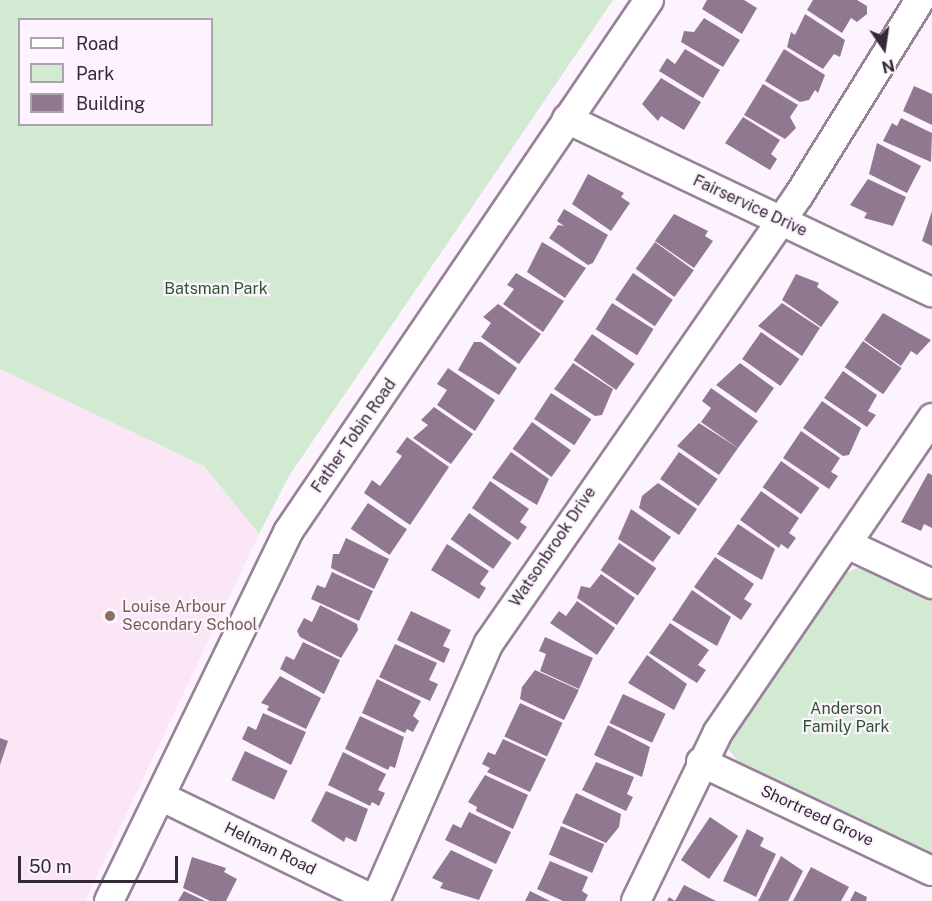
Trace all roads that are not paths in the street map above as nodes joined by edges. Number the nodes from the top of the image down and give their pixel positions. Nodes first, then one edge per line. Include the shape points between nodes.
1 (649, 0) edge
2 (923, 6) edge
3 (567, 119) junction
4 (780, 221) junction
5 (932, 292) edge
6 (932, 418) edge
7 (847, 544) junction
8 (932, 584) edge
9 (701, 762) junction
10 (162, 798) junction
11 (932, 871) edge
12 (109, 901) edge
13 (376, 901) edge
14 (636, 901) edge

1 - 3 street, Father Tobin Road
2 - 4 street, Watsonbrook Drive
3 - 4 street, Fairservice Drive
3 - 10 street, Father Tobin Road via 288,532
4 - 5 street, Fairservice Drive
4 - 13 street, Watsonbrook Drive via 489,643
6 - 7 street
7 - 8 street
7 - 9 street
9 - 11 street, Shortreed Grove
9 - 14 street
10 - 12 street, Father Tobin Road
10 - 13 street, Helman Road

